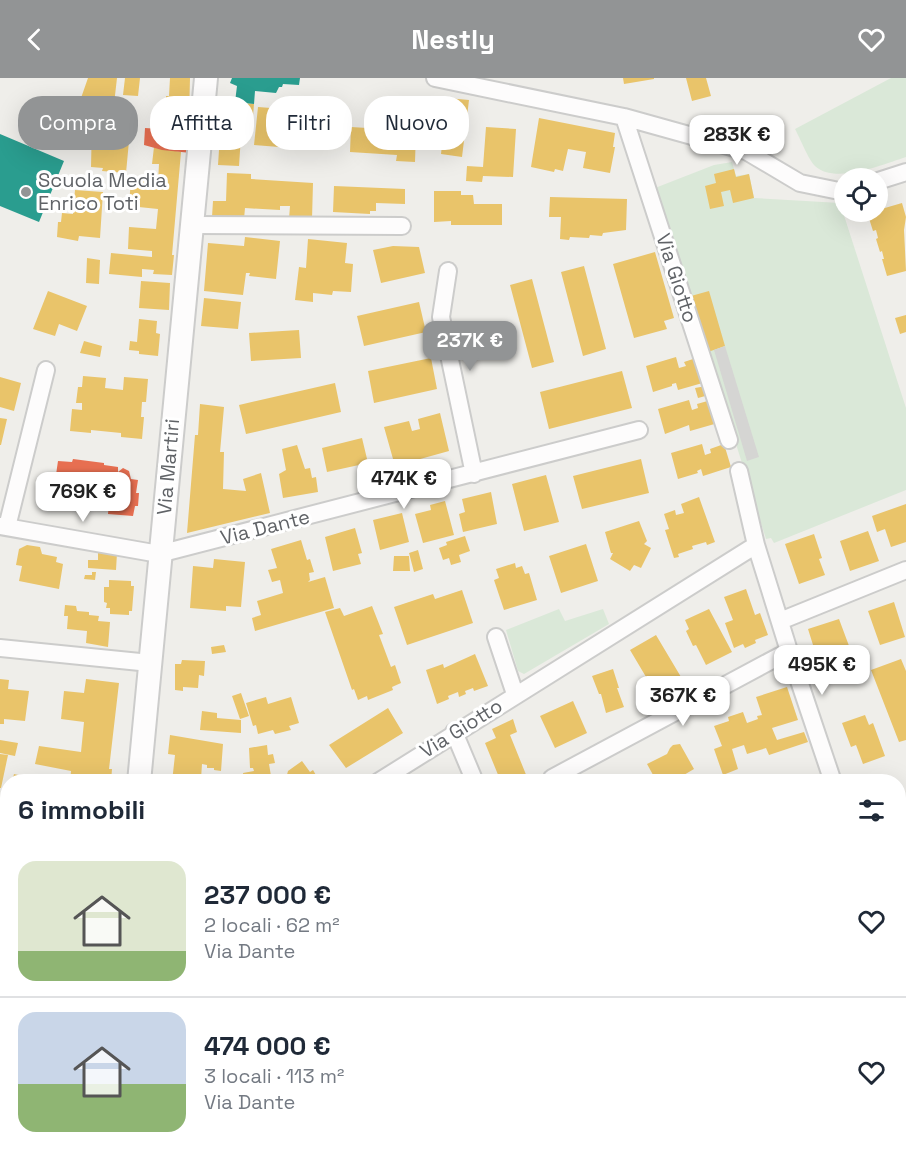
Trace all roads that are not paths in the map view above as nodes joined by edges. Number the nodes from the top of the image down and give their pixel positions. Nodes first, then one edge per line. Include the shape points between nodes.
1 (206, 78) edge
2 (435, 78) edge
3 (624, 117) junction
4 (906, 172) edge
5 (888, 178) edge
6 (834, 190) edge
7 (192, 225) junction
8 (402, 226) dead end
9 (448, 271) dead end
10 (46, 370) dead end
11 (639, 430) dead end
12 (729, 440) dead end
13 (739, 471) dead end
14 (474, 474) junction
15 (3, 526) edge
16 (756, 545) junction
17 (159, 554) junction
18 (906, 570) edge
19 (780, 621) junction
20 (496, 637) dead end
21 (0, 648) edge
22 (789, 651) junction
23 (150, 663) junction
24 (515, 694) junction
25 (454, 732) junction
26 (140, 774) edge
27 (390, 774) edge
28 (472, 774) edge
29 (559, 774) edge
30 (830, 774) edge

1 - 7 street, Via Martiri
2 - 3 street
3 - 6 street via 747,151 800,183
3 - 12 street, Via Giotto
4 - 5 street
7 - 8 street
7 - 17 street, Via Martiri
9 - 14 street via 441,317
10 - 15 street
11 - 14 street, Via Dante
13 - 16 street
14 - 17 street, Via Dante
15 - 17 street
16 - 19 street
16 - 24 street, Via Giotto
17 - 23 street, Via Martiri
18 - 19 street
19 - 22 street
20 - 24 street, Via Giotto
21 - 23 street
22 - 29 street
22 - 30 street
23 - 26 street, Via Martiri
24 - 25 street, Via Giotto
25 - 27 street, Via Giotto
25 - 28 street

